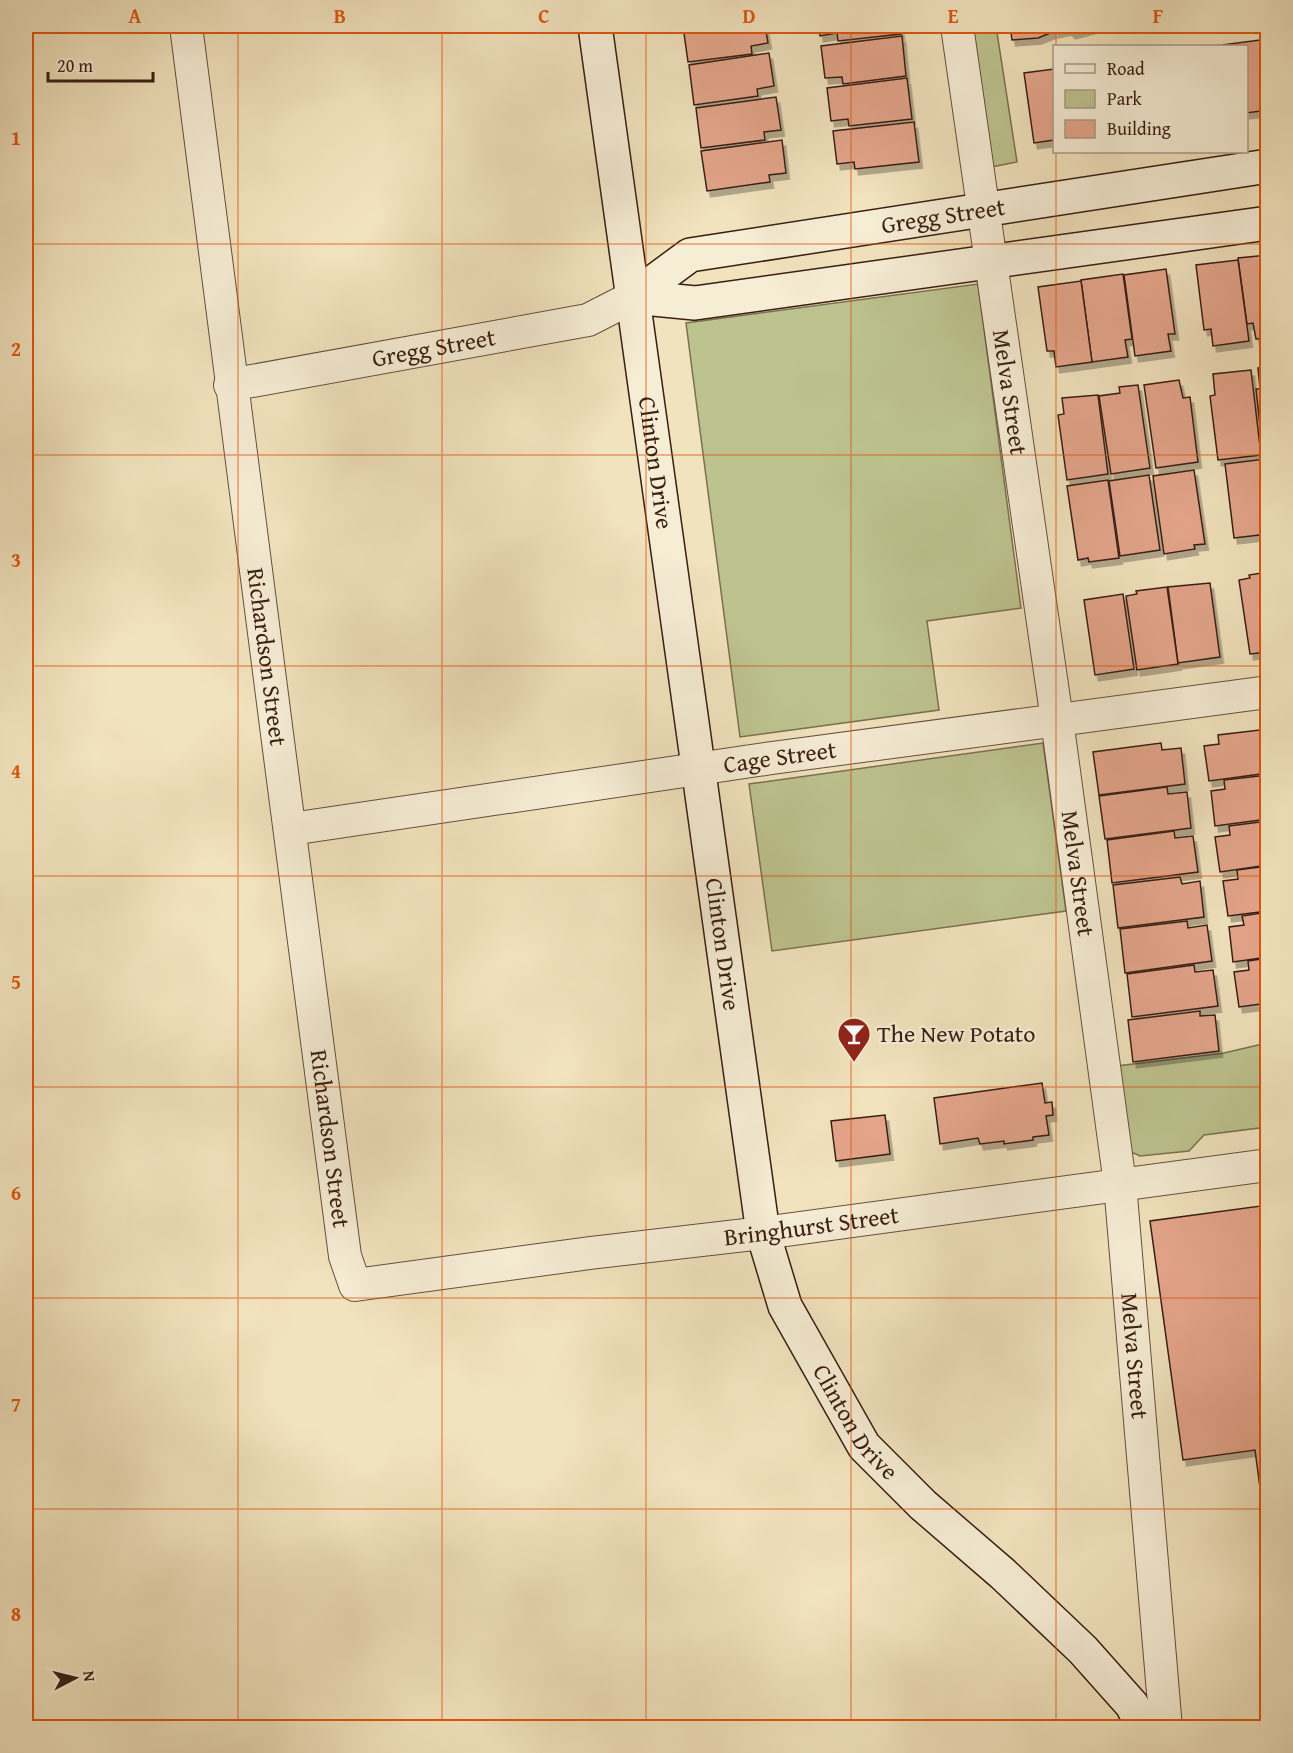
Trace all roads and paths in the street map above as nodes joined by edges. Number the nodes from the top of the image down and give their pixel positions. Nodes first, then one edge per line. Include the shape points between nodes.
1 (186, 26) edge
2 (595, 26) edge
3 (957, 26) edge
4 (1268, 166) edge
5 (984, 209) junction
6 (1268, 223) edge
7 (991, 262) junction
8 (633, 297) junction
9 (230, 385) junction
10 (1268, 692) edge
11 (1057, 720) junction
12 (699, 770) junction
13 (291, 829) junction
14 (1268, 1165) edge
15 (1120, 1184) junction
16 (763, 1233) junction
17 (355, 1285) joint
18 (1143, 1728) edge
19 (1166, 1728) edge

1 - 9 street, Richardson Street
2 - 8 main road, Clinton Drive
3 - 5 street, Melva Street
4 - 5 main road, Gregg Street
5 - 7 street, Melva Street
5 - 8 main road, Gregg Street via 690,255
6 - 7 main road
7 - 8 main road via 695,303
7 - 11 street, Melva Street
8 - 9 street, Gregg Street via 588,320
8 - 12 main road, Clinton Drive
9 - 13 street, Richardson Street
10 - 11 street, Cage Street
11 - 12 street, Cage Street
11 - 15 street, Melva Street
12 - 13 street, Cage Street
12 - 16 main road, Clinton Drive
13 - 17 street, Richardson Street via 345,1256
14 - 15 street, Bringhurst Street
15 - 16 street, Bringhurst Street
15 - 19 street, Melva Street
16 - 17 street, Bringhurst Street
16 - 18 main road, Clinton Drive via 785,1306 864,1446 1083,1650 1132,1705

